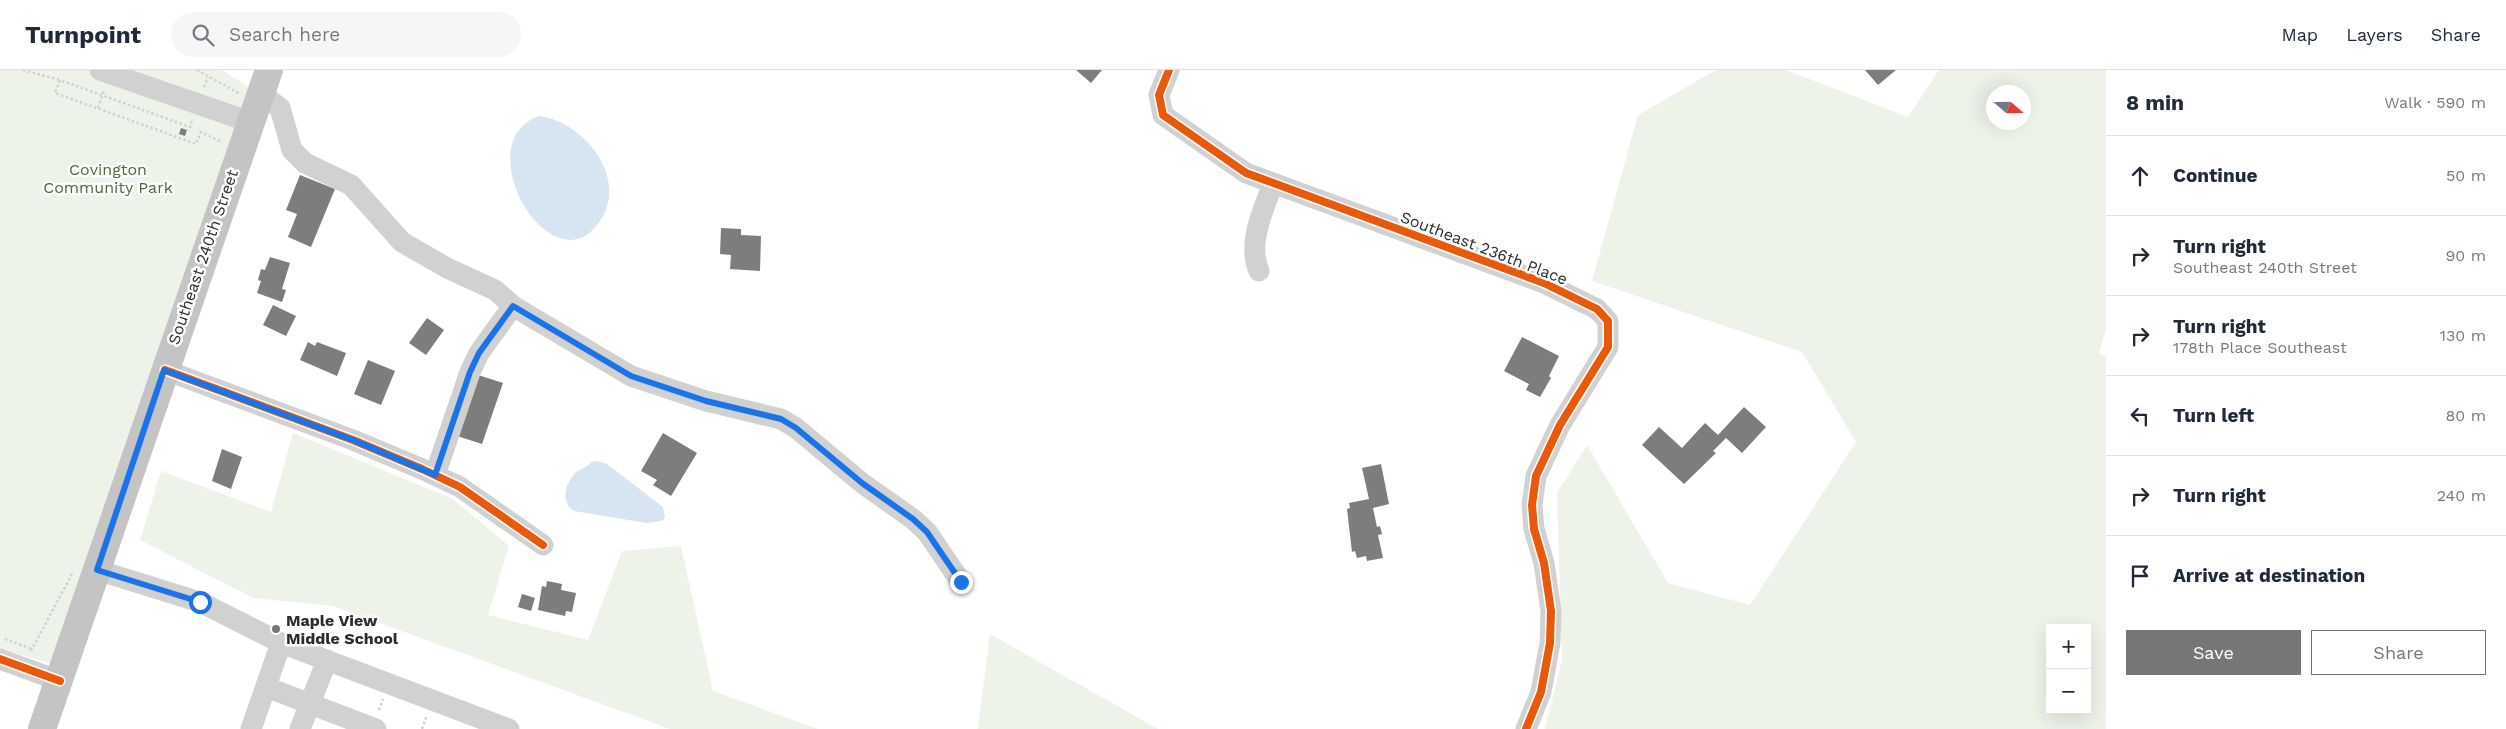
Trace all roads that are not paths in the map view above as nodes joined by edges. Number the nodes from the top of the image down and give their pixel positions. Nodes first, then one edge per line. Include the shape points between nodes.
1 (100, 70) edge
2 (1169, 70) edge
3 (259, 96) edge
4 (1272, 184) junction
5 (1260, 271) dead end
6 (513, 306) junction
7 (164, 370) junction
8 (435, 475) junction
9 (543, 545) dead end
10 (97, 570) junction
11 (961, 582) dead end
12 (281, 643) junction
13 (0, 659) edge
14 (327, 660) junction
15 (60, 682) junction
16 (266, 687) junction
17 (310, 704) junction
18 (499, 727) edge
19 (374, 728) edge
20 (42, 729) edge
21 (251, 729) edge
22 (300, 729) edge
23 (1526, 729) edge

1 - 3 street via 198,104
2 - 4 street, Southeast 236th Place via 1159,95 1163,114 1246,173
3 - 6 street via 280,108 292,150 305,163 351,184 402,242 494,290
3 - 7 main road, Southeast 240th Street
4 - 5 street via 1254,252
4 - 23 street, Southeast 236th Place via 1544,283 1597,309 1608,321 1608,347 1560,425 1536,476 1532,505 1551,611 1550,644 1541,692
6 - 8 street via 479,353 470,372
6 - 11 street via 631,376 706,401 781,419 796,428 927,532
7 - 8 street via 353,440
7 - 10 main road, Southeast 240th Street
8 - 9 street via 460,487
10 - 12 street via 200,602
10 - 15 main road, Southeast 240th Street
12 - 14 street
12 - 16 street
13 - 15 street
14 - 17 street
14 - 18 street
15 - 20 main road, Southeast 240th Street
16 - 17 street
16 - 21 street
17 - 19 street
17 - 22 street

